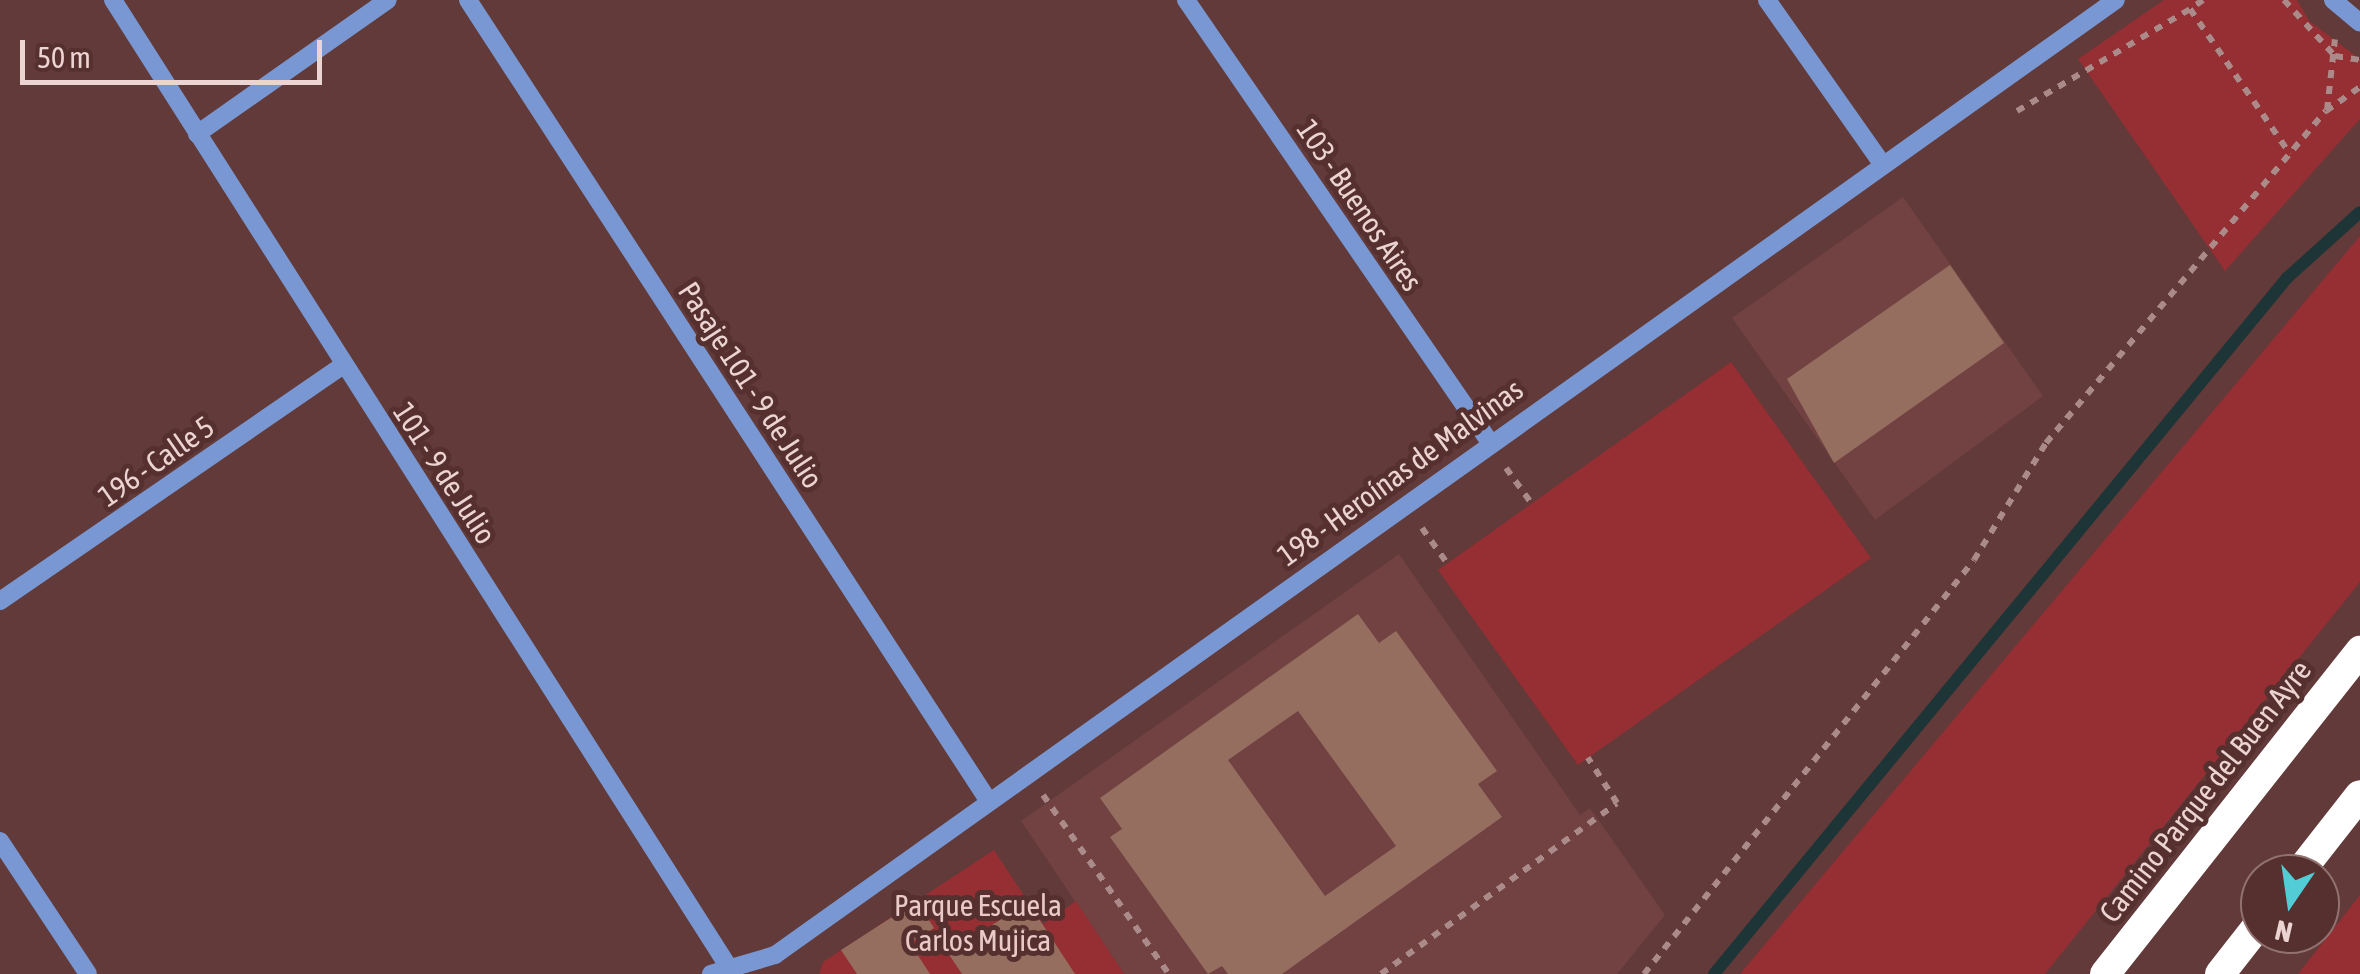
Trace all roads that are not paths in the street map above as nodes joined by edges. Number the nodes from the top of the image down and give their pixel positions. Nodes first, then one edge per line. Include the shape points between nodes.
1 (113, 0) edge
2 (388, 0) edge
3 (468, 0) edge
4 (1186, 0) edge
5 (1766, 0) edge
6 (2116, 0) edge
7 (2335, 3) edge
8 (2360, 23) edge
9 (197, 134) junction
10 (1883, 164) junction
11 (342, 365) junction
12 (1488, 442) junction
13 (0, 602) edge
14 (2360, 651) edge
15 (2360, 795) edge
16 (988, 800) junction
17 (0, 841) edge
18 (2314, 854) edge
19 (2240, 948) edge
20 (732, 970) edge
21 (88, 974) edge
22 (711, 974) edge
23 (2105, 974) edge
24 (2220, 974) edge

1 - 9 street, 101 - 9 de Julio
2 - 9 street
3 - 16 street, Pasaje 101 - 9 de Julio
4 - 12 street, 103 - Buenos Aires
5 - 10 street
6 - 10 street, 198 - Heroínas de Malvinas
7 - 8 street
9 - 11 street, 101 - 9 de Julio
10 - 12 street, 198 - Heroínas de Malvinas
11 - 13 street, 196 - Calle 5
11 - 20 street, 101 - 9 de Julio
12 - 16 street, 198 - Heroínas de Malvinas
14 - 23 highway, Camino Parque del Buen Ayre
15 - 18 highway
16 - 20 street, 198 - Heroínas de Malvinas via 775,956
17 - 21 street
19 - 24 highway
20 - 22 street, 198 - Heroínas de Malvinas

